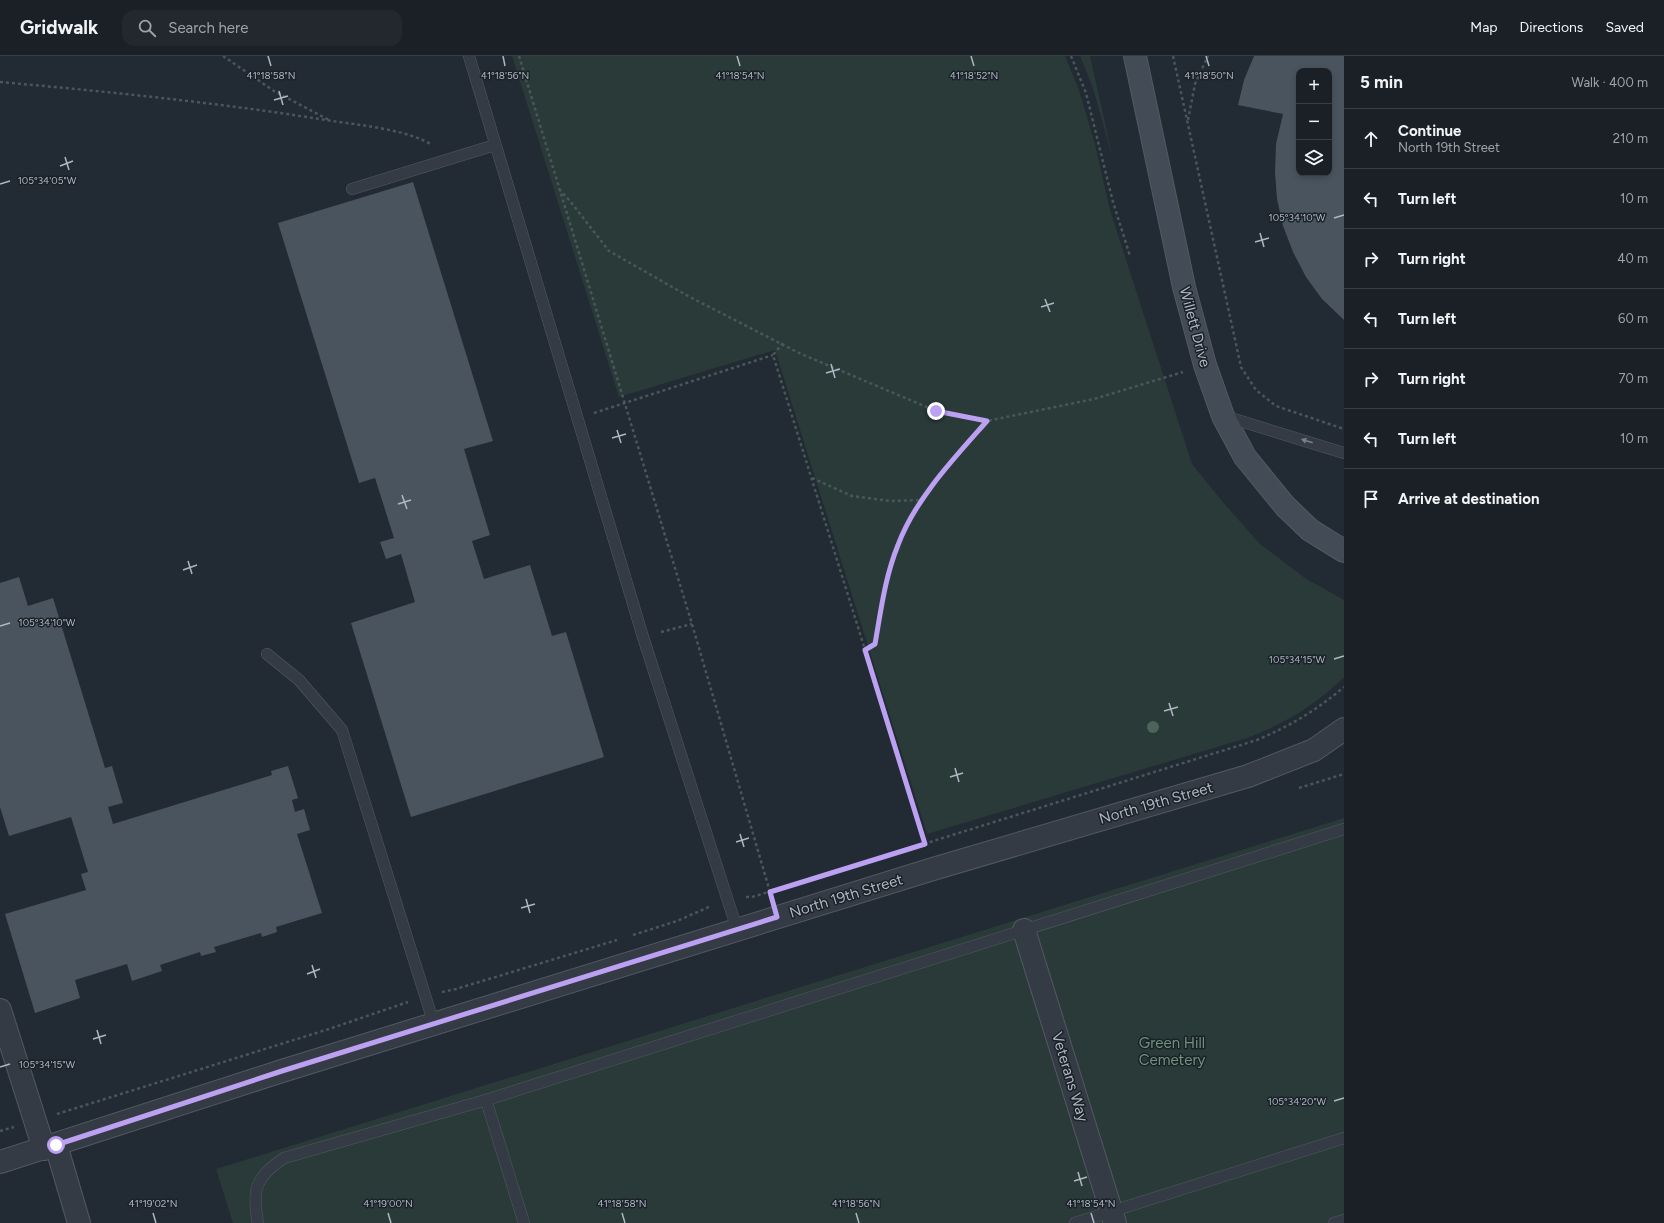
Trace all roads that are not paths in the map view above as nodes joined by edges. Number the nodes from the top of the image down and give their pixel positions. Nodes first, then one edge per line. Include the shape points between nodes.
1 (469, 56) edge
2 (1134, 56) edge
3 (495, 145) junction
4 (352, 190) dead end
5 (1223, 416) junction
6 (1344, 453) edge
7 (1344, 551) edge
8 (267, 654) dead end
9 (1344, 729) edge
10 (1344, 829) edge
11 (737, 930) junction
12 (1024, 930) junction
13 (0, 1010) edge
14 (434, 1024) junction
15 (486, 1100) junction
16 (1344, 1138) edge
17 (50, 1147) junction
18 (0, 1162) edge
19 (1114, 1217) edge
20 (1344, 1220) edge
21 (79, 1223) edge
22 (258, 1223) edge
23 (524, 1223) edge
24 (1075, 1223) edge
25 (1334, 1223) edge

1 - 3 lane
2 - 5 street, Willett Drive via 1184,287 1205,365
3 - 4 lane
3 - 11 lane via 643,637
6 -> 5 lane
5 - 7 street, Willett Drive via 1245,457 1285,506 1310,530
8 - 14 lane via 299,680 342,730
9 - 11 street, North 19th Street via 1314,750 1248,776 933,868
10 - 12 lane
11 - 14 street, North 19th Street
12 - 15 lane
12 - 19 street, Veterans Way
13 - 17 street via 35,1120
14 - 17 street, North 19th Street
15 - 22 lane via 284,1158 267,1169 258,1184 255,1202
15 - 23 lane
16 - 19 lane
17 - 18 street, North 19th Street
17 - 21 street
19 - 24 lane
20 - 25 lane

